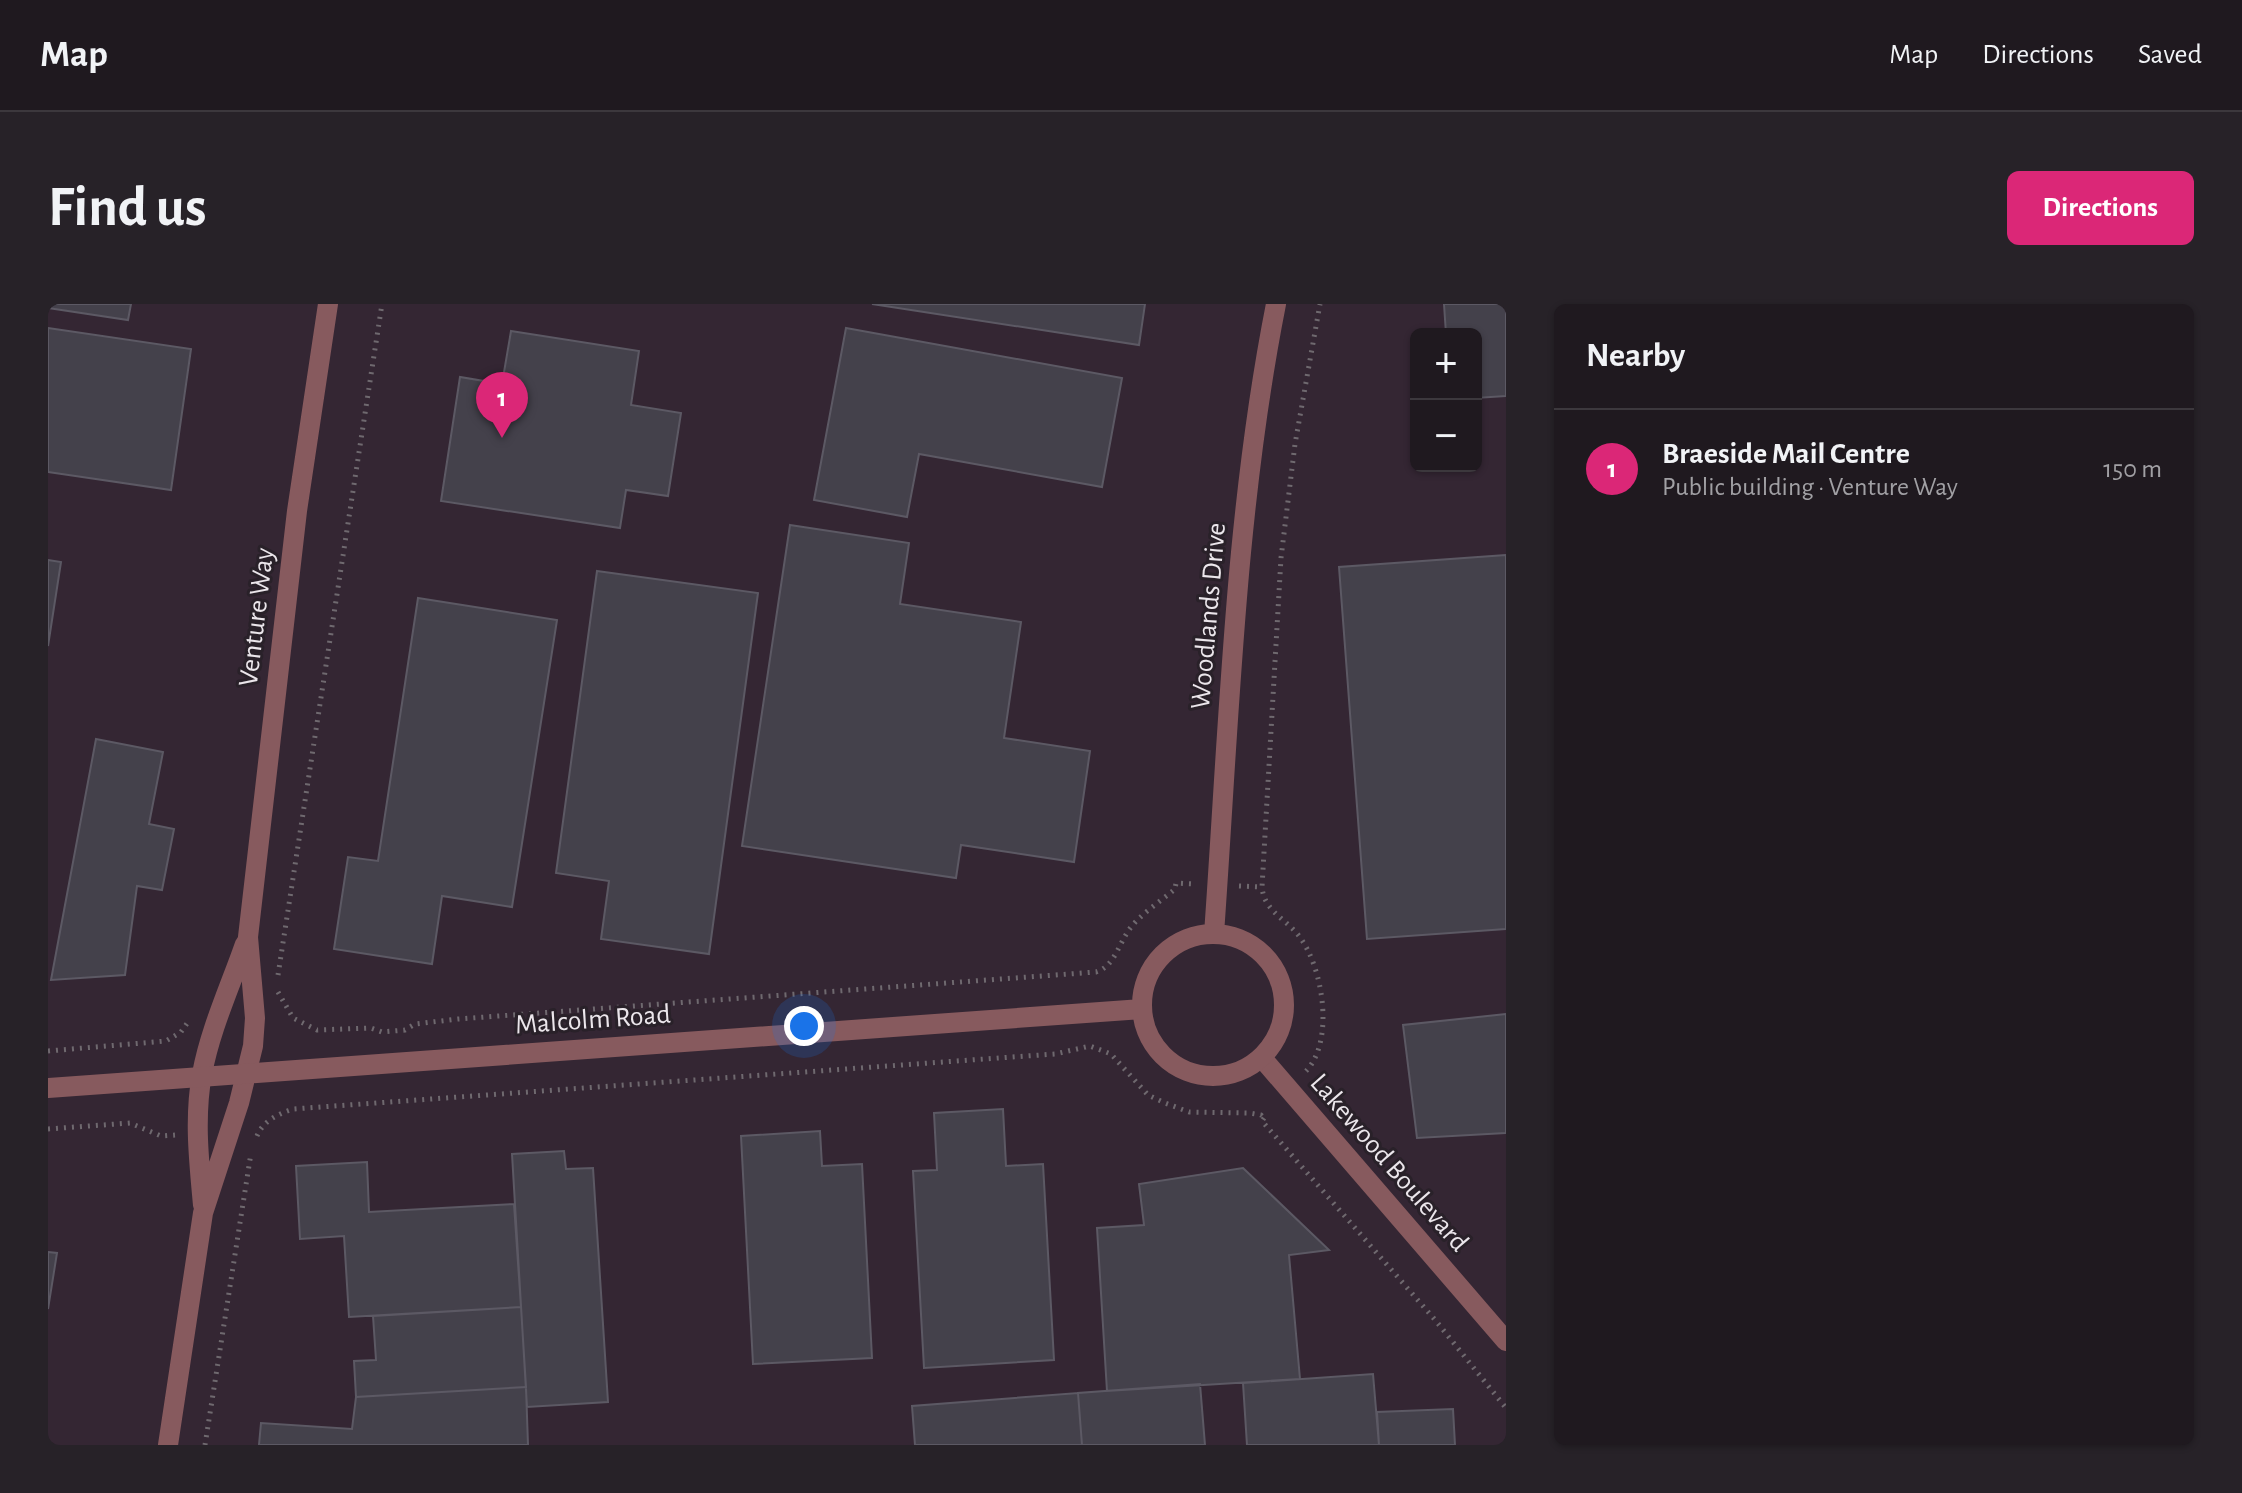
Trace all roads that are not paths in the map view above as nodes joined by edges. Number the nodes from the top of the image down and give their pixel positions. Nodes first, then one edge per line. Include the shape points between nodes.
1 (328, 304) edge
2 (1276, 304) edge
3 (1214, 934) junction
4 (248, 937) junction
5 (1142, 1009) junction
6 (1262, 1058) junction
7 (247, 1073) junction
8 (202, 1077) junction
9 (48, 1088) edge
10 (203, 1213) junction
11 (1506, 1341) edge
12 (168, 1445) edge

1 - 4 street, Venture Way via 297,511
2 - 3 street, Woodlands Drive via 1251,457
3 - 5 street via 1175,945 1158,959 1147,976
3 - 6 street via 1247,942 1278,975 1283,1017
4 - 7 street, Venture Way via 255,1018
4 - 8 street, Venture Way
5 - 6 street via 1150,1041 1180,1069 1202,1076 1225,1075
5 - 7 street, Malcolm Road
6 - 11 street, Lakewood Boulevard
7 - 8 street, Malcolm Road
7 - 10 street
8 - 9 street, Malcolm Road
8 - 10 street via 197,1134
10 - 12 street

